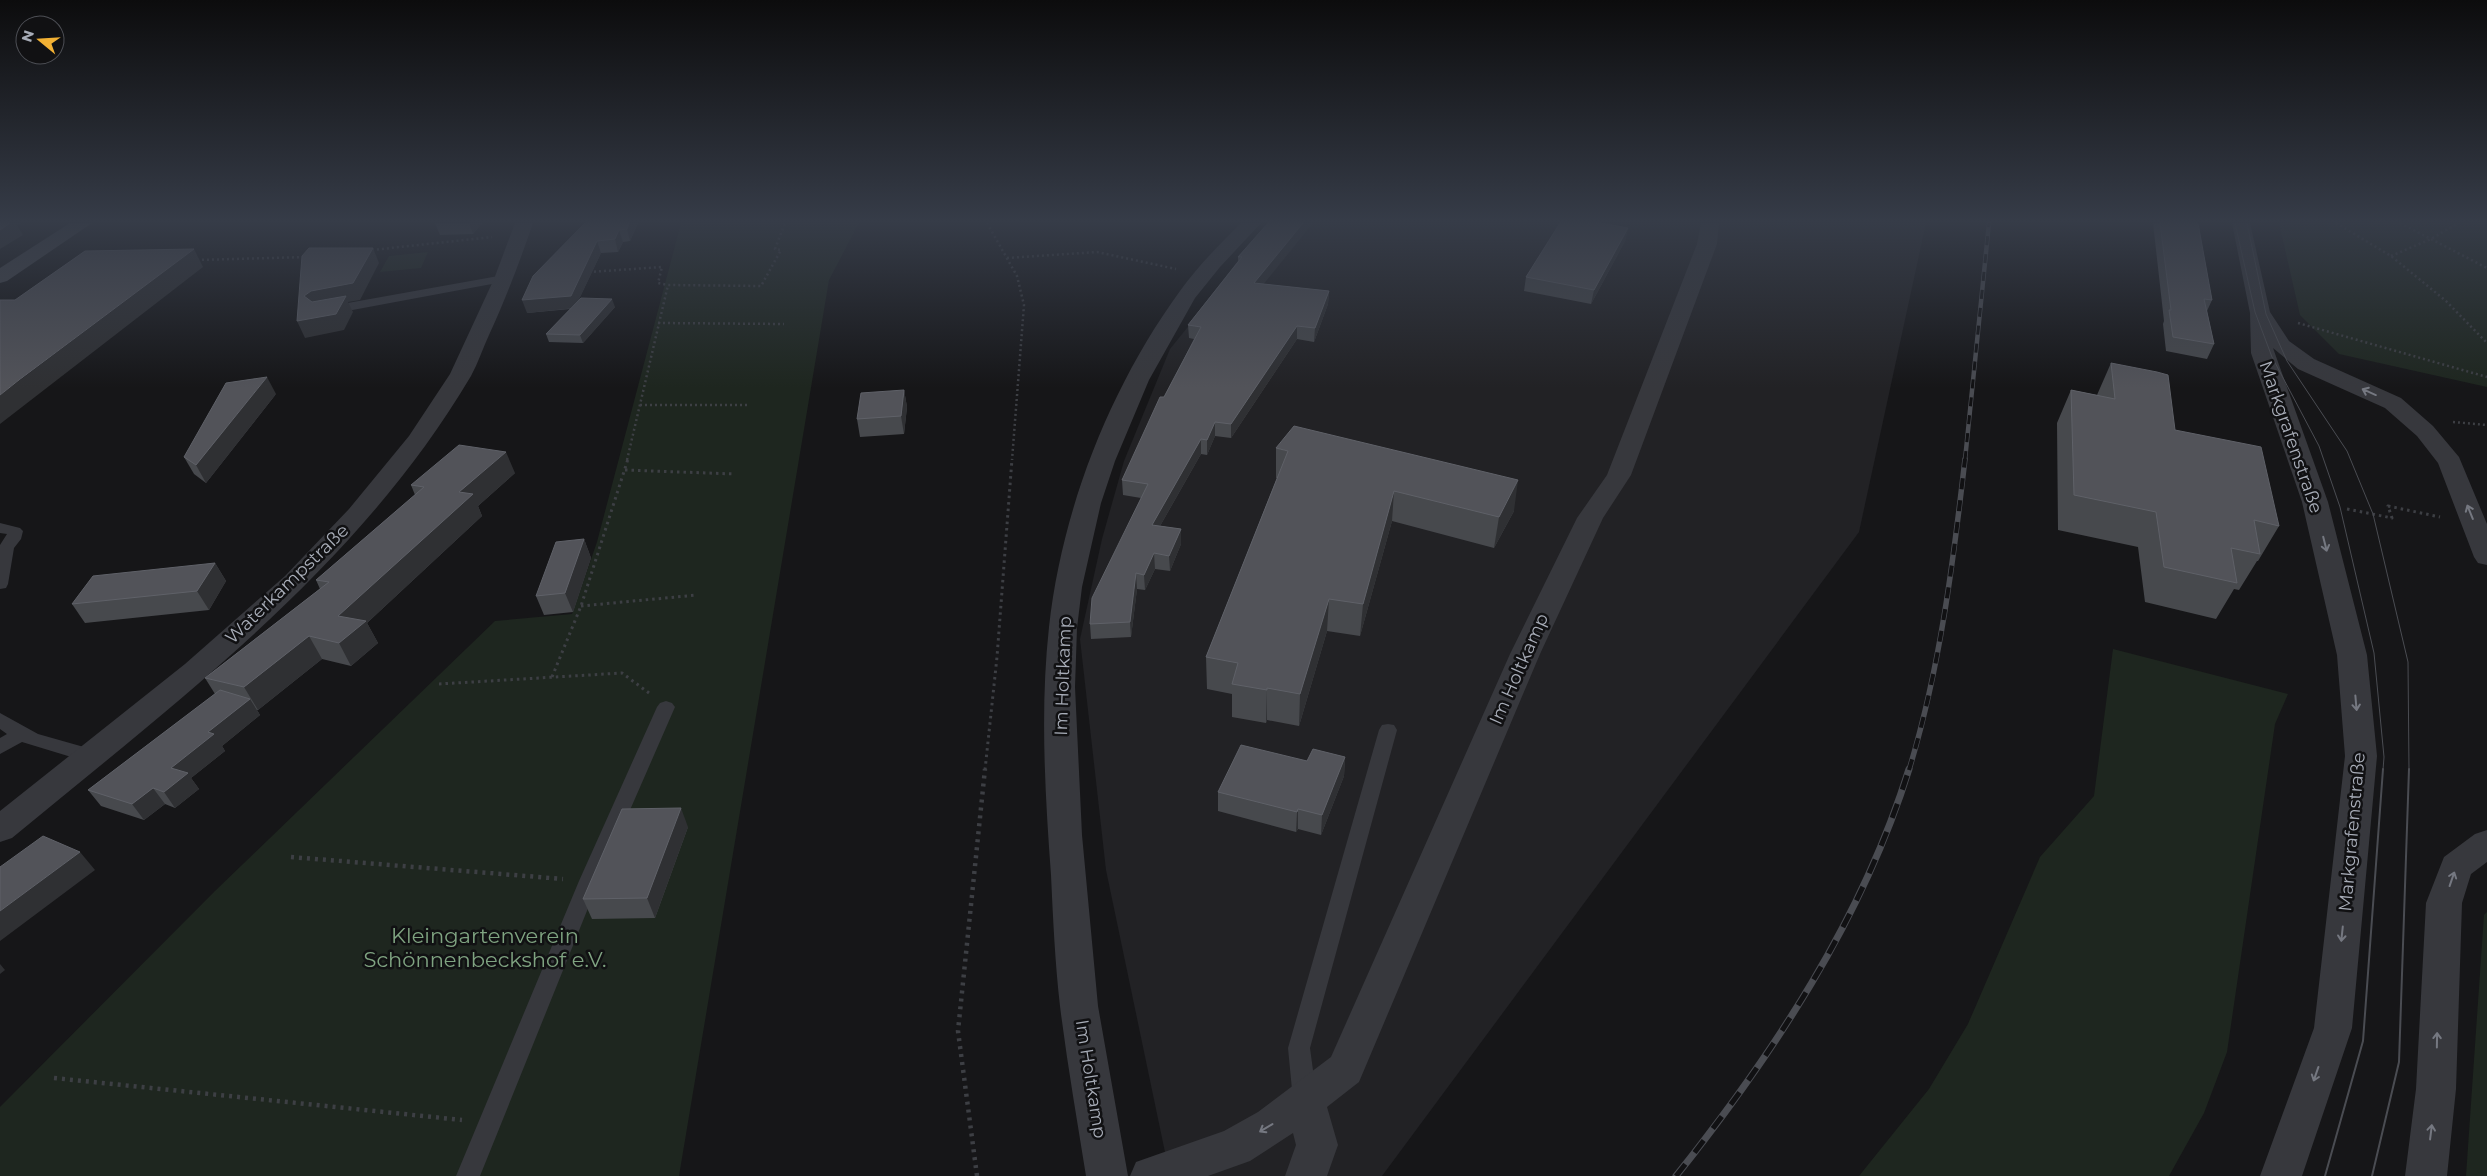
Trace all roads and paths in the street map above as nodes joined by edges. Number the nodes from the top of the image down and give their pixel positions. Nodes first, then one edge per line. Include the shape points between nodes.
1 (659, 278) edge
2 (766, 278) edge
3 (1017, 278) edge
4 (1201, 278) edge
5 (1694, 278) edge
6 (2253, 278) edge
7 (2418, 278) edge
8 (504, 279) joint
9 (668, 285) junction
10 (319, 313) edge
11 (2260, 313) junction
12 (658, 322) junction
13 (784, 324) dead end
14 (2487, 343) edge
15 (2487, 378) edge
16 (640, 405) junction
17 (749, 405) dead end
18 (625, 470) junction
19 (735, 474) dead end
20 (2315, 502) junction
21 (2475, 524) junction
22 (0, 528) edge
23 (3, 552) edge
24 (2487, 557) edge
25 (0, 584) edge
26 (697, 595) dead end
27 (581, 606) junction
28 (552, 677) junction
29 (439, 684) dead end
30 (666, 706) joint
31 (0, 719) edge
32 (1388, 730) dead end
33 (21, 733) junction
34 (0, 747) edge
35 (91, 756) junction
36 (0, 829) edge
37 (2487, 843) edge
38 (290, 857) dead end
39 (589, 881) junction
40 (54, 1078) dead end
41 (1306, 1100) junction
42 (490, 1123) junction
43 (468, 1176) edge
44 (977, 1176) edge
45 (1107, 1176) edge
46 (1151, 1176) edge
47 (1306, 1176) edge
48 (2281, 1176) edge
49 (2426, 1176) edge

1 - 9 path via 658,283
2 - 9 path via 761,286
3 - 44 path via 1024,305 997,657 958,1031
4 - 45 street, Im Holtkamp via 1180,306 1137,380 1110,443 1079,534 1063,625 1060,700 1062,805 1079,1005
5 - 41 street, Im Holtkamp via 1619,475 1590,518 1536,628 1345,1069
6 - 11 street, Markgrafenstraße
7 - 14 path via 2446,301
8 - 10 lane
8 - 35 street, Waterkampstraße via 461,374 418,440 358,514 295,582 195,671
9 - 12 path
11 - 15 path
11 - 20 street, Markgrafenstraße via 2262,353
21 -> 11 street, Markgrafenstraße via 2450,462 2425,431 2393,403 2306,364 2281,346
12 - 13 path
12 - 16 path
16 - 17 path
16 - 18 path
18 - 19 path
18 - 27 path
20 - 21 path via 2392,518 2388,506
20 -> 48 street, Markgrafenstraße via 2352,655 2361,756 2333,1028
21 - 24 street, Markgrafenstraße
22 - 23 lane via 15,531
23 - 25 lane
26 - 27 path
27 - 28 path
28 - 29 path
28 - 30 path via 622,673
30 - 39 lane
31 - 33 lane
32 - 41 lane via 1299,1048
33 - 34 lane
33 - 35 lane via 35,741
35 - 36 street, Waterkampstraße
49 -> 37 street via 2436,1089 2444,903 2456,867
38 - 39 path
39 - 42 lane
40 - 42 path
41 -> 46 street, Im Holtkamp via 1235,1147
41 - 47 street via 1317,1145
42 - 43 lane

